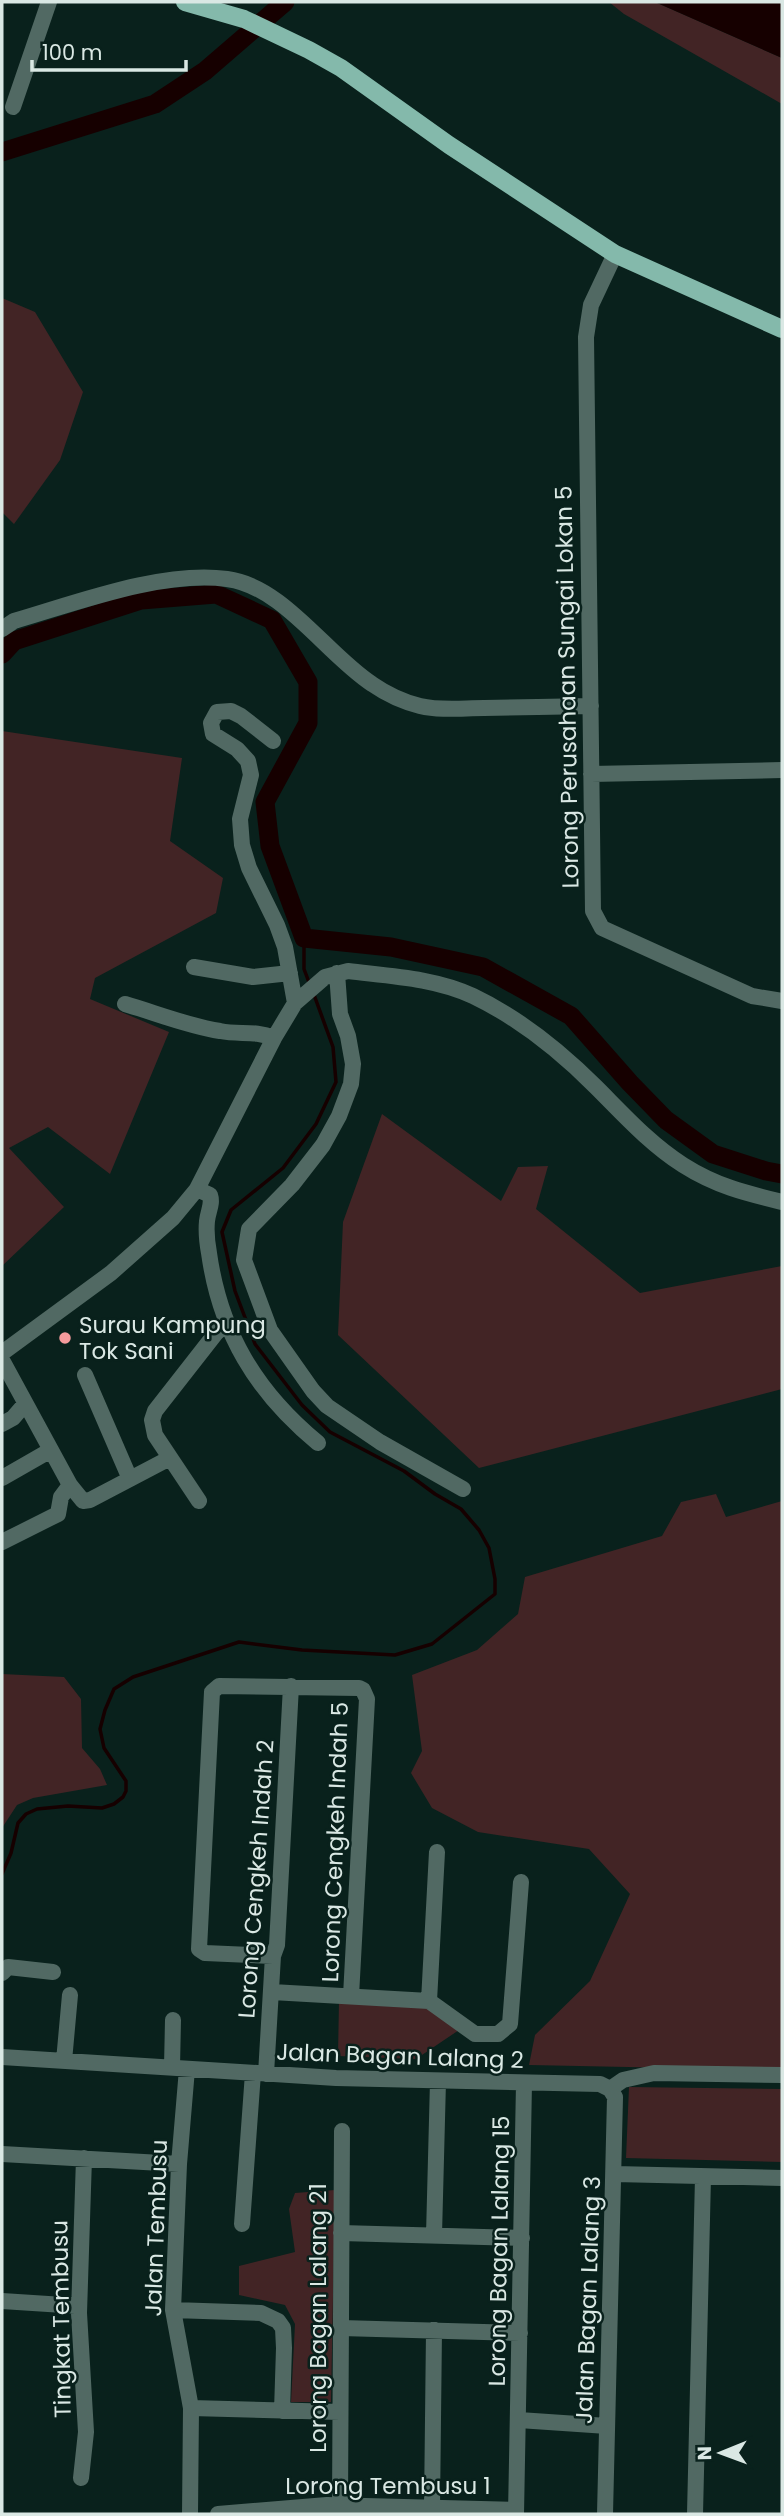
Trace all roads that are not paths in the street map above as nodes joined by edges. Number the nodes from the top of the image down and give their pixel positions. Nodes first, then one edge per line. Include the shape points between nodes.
1 (49, 2) edge
2 (185, 2) edge
3 (13, 107) dead end
4 (615, 254) junction
5 (782, 329) edge
6 (2, 629) edge
7 (591, 706) junction
8 (273, 741) dead end
9 (782, 770) edge
10 (591, 774) junction
11 (194, 967) dead end
12 (290, 973) junction
13 (331, 975) junction
14 (297, 1001) junction
15 (782, 1001) edge
16 (125, 1004) dead end
17 (274, 1038) junction
18 (197, 1189) junction
19 (782, 1202) edge
20 (226, 1324) junction
21 (2, 1353) edge
22 (2, 1360) edge
23 (85, 1375) dead end
24 (26, 1404) junction
25 (2, 1424) edge
26 (318, 1443) dead end
27 (51, 1450) junction
28 (170, 1458) junction
29 (2, 1478) edge
30 (130, 1479) junction
31 (70, 1485) junction
32 (463, 1489) dead end
33 (199, 1501) dead end
34 (2, 1542) edge
35 (291, 1686) junction
36 (437, 1852) dead end
37 (521, 1882) dead end
38 (273, 1956) junction
39 (53, 1972) dead end
40 (2, 1973) edge
41 (272, 1992) junction
42 (70, 1995) dead end
43 (352, 1996) junction
44 (429, 2001) junction
45 (173, 2020) dead end
46 (2, 2057) edge
47 (64, 2061) junction
48 (179, 2068) junction
49 (259, 2074) junction
50 (782, 2075) edge
51 (438, 2081) junction
52 (524, 2083) junction
53 (610, 2088) junction
54 (342, 2131) dead end
55 (2, 2154) edge
56 (84, 2158) junction
57 (179, 2164) junction
58 (615, 2174) junction
59 (704, 2177) junction
60 (782, 2178) edge
61 (242, 2224) dead end
62 (341, 2233) junction
63 (434, 2235) junction
64 (522, 2238) junction
65 (2, 2301) edge
66 (79, 2306) junction
67 (173, 2310) junction
68 (341, 2328) junction
69 (434, 2330) junction
70 (520, 2333) junction
71 (191, 2408) junction
72 (282, 2411) junction
73 (340, 2412) junction
74 (519, 2420) junction
75 (607, 2426) junction
76 (80, 2478) dead end
77 (340, 2505) junction
78 (432, 2508) junction
79 (369, 2510) edge
80 (282, 2511) edge
81 (516, 2512) edge
82 (190, 2514) edge
83 (218, 2514) edge
84 (605, 2514) edge
85 (695, 2514) edge

1 - 3 street
2 - 4 main road via 244,19 341,68
4 - 5 main road
4 - 7 street, Lorong Perusahaan Sungai Lokan 5 via 591,305 586,337
6 - 7 street via 14,621 147,584 191,576 230,579 266,594 372,684 421,706
7 - 10 street, Lorong Perusahaan Sungai Lokan 5
8 - 12 street via 231,711 217,712 211,723 213,734 248,761 251,775 240,819 242,845 277,925
9 - 10 street
10 - 15 street, Lorong Perusahaan Sungai Lokan 5 via 593,911 602,928 752,996
11 - 12 street via 253,977
12 - 14 street
13 - 14 street
13 - 19 street via 348,971 428,982 471,994 554,1048 625,1118 682,1165 724,1188
13 - 32 street via 348,1036 351,1084 323,1145 249,1229 244,1260 270,1330 327,1406
14 - 17 street
16 - 17 street via 219,1031 260,1032
17 - 18 street
18 - 20 street via 212,1201 208,1244
18 - 21 street via 111,1273
20 - 26 street via 275,1404
20 - 28 street via 155,1411 155,1435
22 - 24 street
23 - 30 street
24 - 25 street
24 - 27 street
27 - 29 street
27 - 31 street
28 - 30 street
28 - 33 street
30 - 31 street via 83,1501
31 - 34 street via 61,1497 58,1514
35 - 38 street, Lorong Cengkeh Indah 2
35 - 38 street via 215,1688 210,1701 199,1949
35 - 43 street, Lorong Cengkeh Indah 5 via 355,1687 368,1699
36 - 44 street
37 - 44 street via 510,2024 498,2034 475,2034
38 - 41 street, Lorong Cengkeh Indah 2
39 - 40 street via 8,1968
41 - 43 street
41 - 49 street, Lorong Cengkeh Indah 2
42 - 47 street
43 - 44 street
45 - 48 street, Jalan Tembusu
46 - 47 street, Jalan Bagan Lalang 2
47 - 48 street, Jalan Bagan Lalang 2
48 - 49 street, Jalan Bagan Lalang 2
48 - 57 street, Jalan Tembusu
49 - 51 street, Jalan Bagan Lalang 2
49 - 61 street, Lorong Cengkeh Indah 2
50 - 53 street via 654,2073
51 - 52 street, Jalan Bagan Lalang 2
51 - 63 street
52 - 53 street, Jalan Bagan Lalang 2
52 - 64 street, Lorong Bagan Lalang 15
53 - 58 street, Jalan Bagan Lalang 3 via 615,2097
54 - 62 street, Lorong Bagan Lalang 21
55 - 56 street
56 - 57 street
56 - 66 street, Tingkat Tembusu
57 - 67 street, Jalan Tembusu
58 - 59 street
58 - 75 street, Jalan Bagan Lalang 3
59 - 60 street
59 - 85 street
62 - 63 street
62 - 68 street, Lorong Bagan Lalang 21
63 - 64 street
64 - 70 street, Lorong Bagan Lalang 15
65 - 66 street
66 - 76 street, Tingkat Tembusu via 86,2432
67 - 71 street, Jalan Tembusu
67 - 72 street via 261,2314 278,2321 284,2348
68 - 69 street
68 - 73 street, Lorong Bagan Lalang 21
69 - 70 street
69 - 78 street
70 - 74 street, Lorong Bagan Lalang 15
71 - 72 street
71 - 82 street, Jalan Tembusu
72 - 73 street
73 - 77 street, Lorong Bagan Lalang 21
74 - 75 street
74 - 81 street, Lorong Bagan Lalang 15
75 - 84 street, Jalan Bagan Lalang 3
77 - 79 street, Lorong Tembusu 1
77 - 80 street, Lorong Tembusu 1
78 - 79 street, Lorong Tembusu 1
78 - 81 street, Lorong Tembusu 1
80 - 83 street, Lorong Tembusu 1

